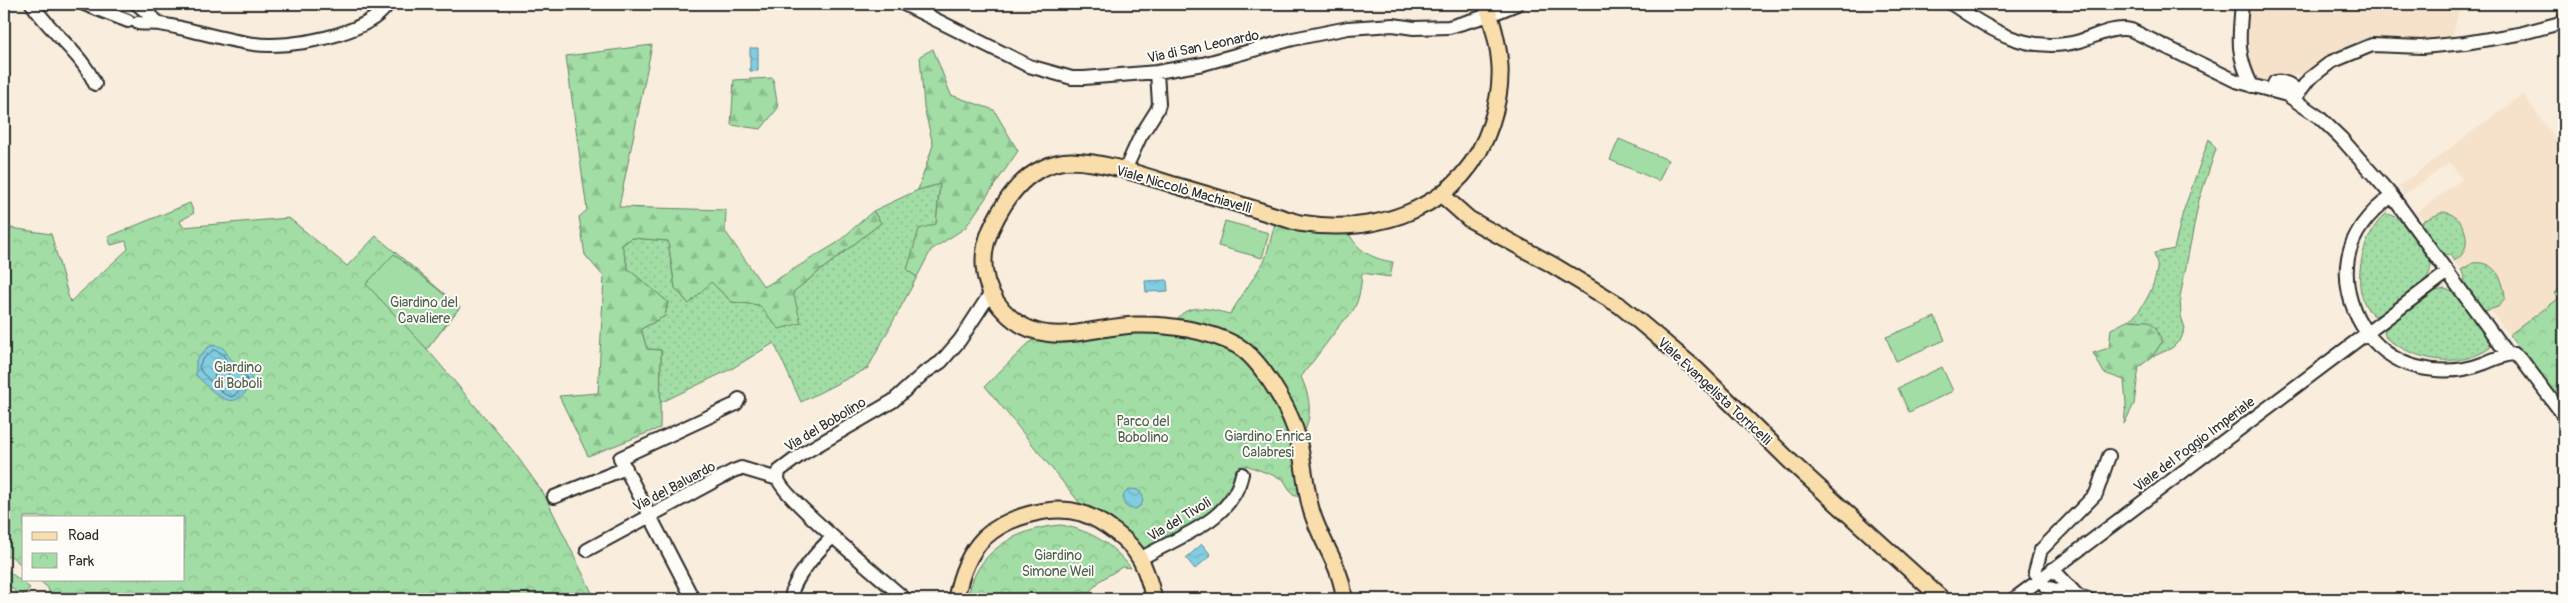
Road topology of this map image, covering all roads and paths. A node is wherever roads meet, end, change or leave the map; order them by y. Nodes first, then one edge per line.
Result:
1 (32, 4) edge
2 (84, 4) edge
3 (136, 4) edge
4 (388, 4) edge
5 (904, 4) edge
6 (1517, 4) edge
7 (1952, 4) edge
8 (2242, 4) edge
9 (1488, 10) edge
10 (2564, 22) edge
11 (160, 24) junction
12 (1157, 72) junction
13 (95, 84) dead end
14 (2252, 86) junction
15 (2297, 96) junction
16 (1126, 170) junction
17 (1442, 195) junction
18 (2392, 196) junction
19 (2448, 272) junction
20 (990, 294) junction
21 (2367, 333) junction
22 (2508, 355) junction
23 (739, 399) dead end
24 (2564, 416) edge
25 (2109, 456) dead end
26 (626, 468) junction
27 (1242, 474) dead end
28 (778, 479) junction
29 (554, 497) dead end
30 (650, 515) junction
31 (833, 536) junction
32 (587, 550) dead end
33 (1140, 559) junction
34 (2053, 569) junction
35 (2040, 579) junction
36 (2082, 597) edge
37 (693, 599) edge
38 (792, 599) edge
39 (905, 599) edge
40 (956, 599) edge
41 (1154, 599) edge
42 (1344, 599) edge
43 (1942, 599) edge
44 (2014, 599) edge

1 - 13 street
2 - 11 street
3 - 11 street
4 - 11 street
5 - 12 street, Via di San Leonardo
6 - 9 street, Via di San Leonardo
7 - 14 street
8 - 14 street
9 - 12 street, Via di San Leonardo
9 - 17 main road, Viale Niccolò Machiavelli
10 - 15 street
12 - 16 street
14 - 15 street
15 - 18 street
16 - 17 main road, Viale Niccolò Machiavelli
16 - 20 main road, Viale Niccolò Machiavelli
17 - 43 main road, Viale Evangelista Torricelli
18 - 19 street
18 - 21 street
19 - 21 street, Viale del Poggio Imperiale
19 - 22 street
20 - 28 street, Via del Bobolino
20 - 42 main road, Viale Niccolò Machiavelli
21 - 22 street
21 - 34 street, Viale del Poggio Imperiale
22 - 24 street
23 - 26 street
25 - 35 street
26 - 29 street
26 - 30 street
27 - 33 street, Via del Tivoli
28 - 30 street, Via del Baluardo
28 - 31 street
30 - 32 street, Via del Baluardo
30 - 37 street
31 - 38 street
31 - 39 street
33 - 40 main road
33 - 41 main road
34 - 35 street, Viale del Poggio Imperiale
34 - 36 street
35 - 36 street
35 - 44 street, Viale del Poggio Imperiale

